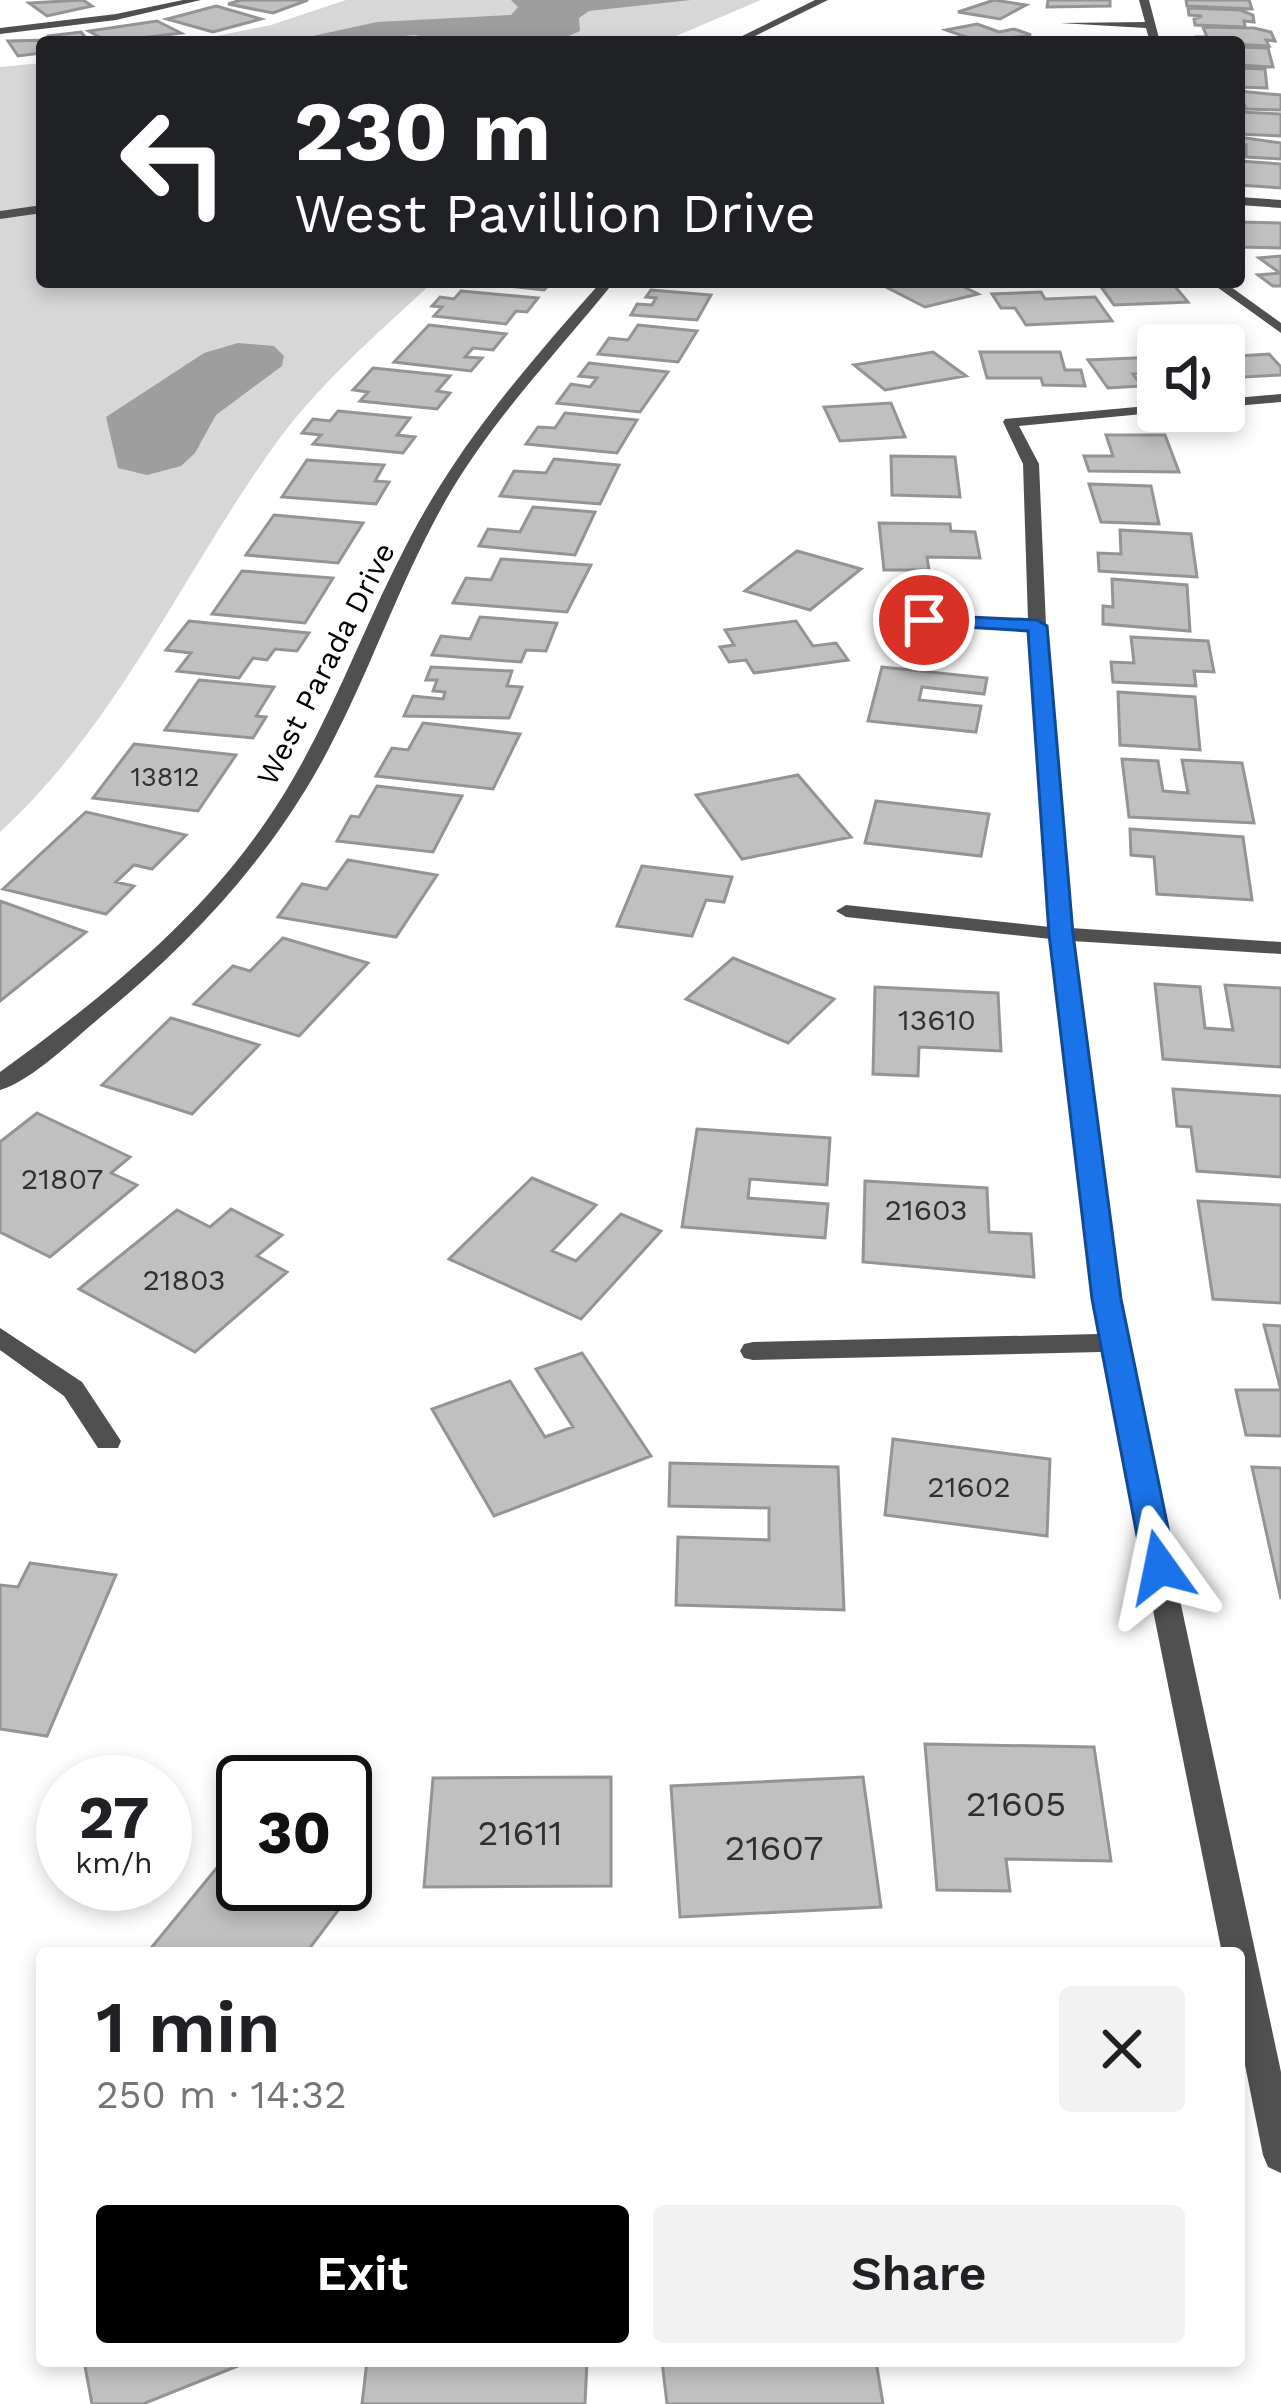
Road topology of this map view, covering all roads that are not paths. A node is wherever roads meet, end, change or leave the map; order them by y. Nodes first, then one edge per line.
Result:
1 (196, 0) edge
2 (823, 0) edge
3 (1144, 0) edge
4 (1065, 23) dead end
5 (1150, 25) junction
6 (0, 32) edge
7 (748, 36) edge
8 (1153, 36) edge
9 (1245, 201) edge
10 (1281, 204) edge
11 (36, 210) edge
12 (0, 214) edge
13 (603, 288) edge
14 (1224, 288) edge
15 (1281, 328) edge
16 (1281, 398) edge
17 (1245, 401) edge
18 (1137, 411) edge
19 (924, 620) dead end
20 (1037, 626) junction
21 (846, 911) dead end
22 (1061, 934) junction
23 (1281, 948) edge
24 (0, 1084) edge
25 (0, 1337) edge
26 (1112, 1343) junction
27 (753, 1351) dead end
28 (108, 1441) dead end
29 (1233, 1947) edge
30 (1247, 2016) edge
31 (1281, 2155) edge

1 - 6 street
2 - 7 street
3 - 5 street
4 - 5 street
5 - 8 street
9 - 10 street
11 - 12 street
13 - 24 street, West Parada Drive
14 - 15 street
16 - 17 street
18 - 20 street
19 - 20 street
20 - 22 street
21 - 22 street
22 - 23 street
22 - 26 street
25 - 28 street
26 - 27 street
26 - 29 street
30 - 31 street

